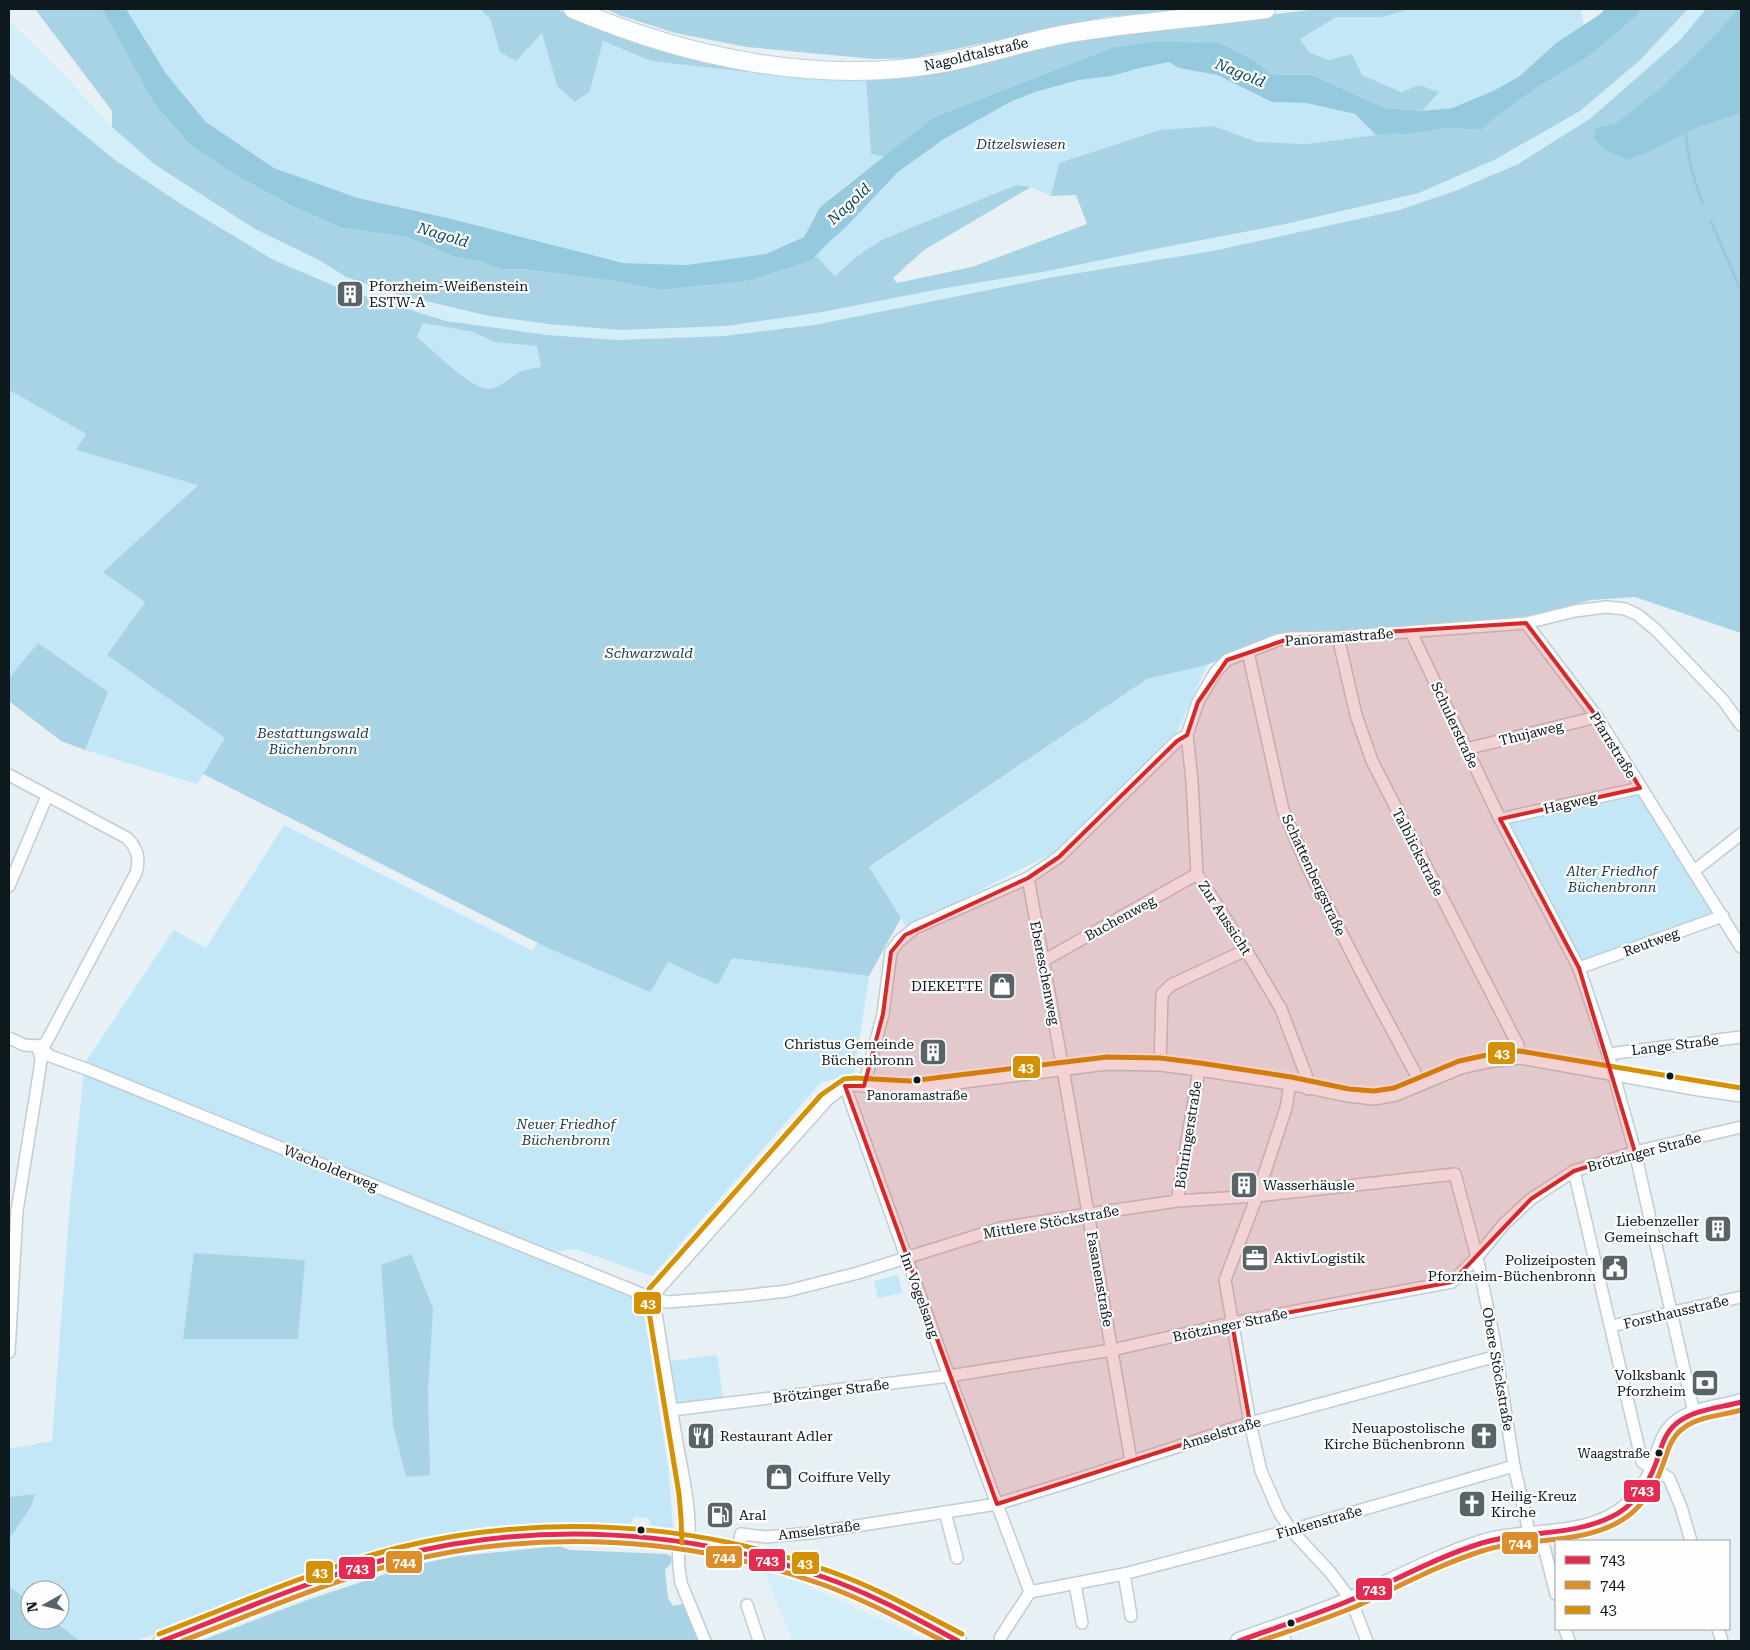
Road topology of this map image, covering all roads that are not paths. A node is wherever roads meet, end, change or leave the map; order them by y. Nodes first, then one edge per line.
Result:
1 (572, 9) edge
2 (1266, 9) edge
3 (1526, 623) junction
4 (1411, 632) junction
5 (1338, 637) junction
6 (1248, 652) junction
7 (1597, 717) junction
8 (1741, 725) edge
9 (1188, 735) junction
10 (1466, 749) junction
11 (9, 775) edge
12 (1640, 788) junction
13 (47, 796) junction
14 (1500, 819) junction
15 (1741, 834) edge
16 (1694, 871) junction
17 (1197, 874) junction
18 (1028, 878) junction
19 (9, 886) edge
20 (1723, 916) junction
21 (1741, 947) edge
22 (1246, 950) junction
23 (1043, 961) junction
24 (1578, 968) junction
25 (1741, 1037) edge
26 (9, 1038) edge
27 (38, 1046) junction
28 (1608, 1054) junction
29 (1520, 1058) junction
30 (1160, 1065) junction
31 (1063, 1069) junction
32 (1199, 1070) junction
33 (1614, 1074) junction
34 (1290, 1084) junction
35 (1421, 1084) junction
36 (845, 1086) junction
37 (864, 1086) junction
38 (1308, 1089) junction
39 (1741, 1096) edge
40 (1741, 1127) edge
41 (1635, 1152) junction
42 (1574, 1171) junction
43 (1455, 1174) joint
44 (1258, 1196) junction
45 (1177, 1201) junction
46 (1088, 1214) junction
47 (1477, 1256) junction
48 (906, 1257) junction
49 (1741, 1297) edge
50 (654, 1299) junction
51 (1670, 1312) junction
52 (1232, 1323) junction
53 (1610, 1326) junction
54 (1112, 1350) junction
55 (9, 1352) edge
56 (1498, 1356) junction
57 (949, 1376) junction
58 (1741, 1402) edge
59 (672, 1410) junction
60 (1694, 1413) junction
61 (1250, 1423) junction
62 (1132, 1460) junction
63 (1514, 1466) junction
64 (1653, 1470) junction
65 (996, 1504) junction
66 (945, 1512) junction
67 (1291, 1530) junction
68 (1535, 1535) junction
69 (1692, 1540) edge
70 (684, 1542) junction
71 (737, 1552) junction
72 (957, 1558) dead end
73 (1124, 1574) junction
74 (1075, 1584) junction
75 (1555, 1591) edge
76 (1030, 1592) junction
77 (1351, 1600) junction
78 (747, 1606) dead end
79 (1131, 1616) dead end
80 (1082, 1624) dead end
81 (1283, 1634) edge
82 (1000, 1638) dead end
83 (162, 1641) edge
84 (706, 1641) edge
85 (759, 1641) edge
86 (958, 1641) edge
87 (1239, 1641) edge
88 (1367, 1641) edge

1 - 2 main road, Nagoldtalstraße
3 - 4 street, Panoramastraße
3 - 7 street, Pfarrstraße
3 - 8 street, Panoramastraße
4 - 5 street, Panoramastraße
4 - 10 street, Schulerstraße
5 - 6 street, Panoramastraße
5 - 29 street, Talblickstraße
6 - 9 street, Panoramastraße
6 - 35 street, Schattenbergstraße
7 - 10 street, Thujaweg
7 - 12 street, Pfarrstraße
9 - 17 street, Zur Aussicht
9 - 18 street
10 - 14 street, Schulerstraße
11 - 13 street
12 - 14 street, Hagweg
12 - 16 street, Pfarrstraße
13 - 19 street
13 - 27 street
14 - 24 street, Schulerstraße
15 - 16 street
16 - 20 street, Pfarrstraße
17 - 22 street, Zur Aussicht
17 - 23 street, Buchenweg
18 - 23 street, Ebereschenweg
18 - 37 street
20 - 21 street, Pfarrstraße
20 - 24 street, Reutweg
22 - 30 street
22 - 38 street, Zur Aussicht
23 - 31 street, Ebereschenweg
24 - 28 street, Schulerstraße
25 - 28 street, Lange Straße
26 - 27 street, Wacholderweg
27 - 50 street, Wacholderweg
27 - 55 street
28 - 33 street, Schulerstraße
29 - 33 street
29 - 35 street
30 - 31 street
30 - 32 street
31 - 37 street
31 - 46 street, Fasanenstraße
32 - 34 street
32 - 45 street, Böhringerstraße
33 - 39 street
33 - 41 street, Schulerstraße
34 - 38 street
34 - 44 street
35 - 38 street
36 - 37 street
36 - 48 street, Im Vogelsang
36 - 50 street
40 - 41 street, Brötzinger Straße
41 - 42 street, Brötzinger Straße
41 - 51 street, Schulerstraße
42 - 47 street, Brötzinger Straße
42 - 53 street
43 - 44 street, Mittlere Stöckstraße
43 - 47 street, Obere Stöckstraße
44 - 45 street, Mittlere Stöckstraße
44 - 52 street
45 - 46 street, Mittlere Stöckstraße
46 - 48 street, Mittlere Stöckstraße
46 - 54 street, Fasanenstraße
47 - 52 street, Brötzinger Straße
47 - 56 street, Obere Stöckstraße
48 - 50 street, Mittlere Stöckstraße
48 - 57 street, Im Vogelsang
49 - 51 street, Forsthausstraße
50 - 59 street
51 - 53 street, Forsthausstraße
51 - 60 street, Schulerstraße
52 - 54 street, Brötzinger Straße
52 - 61 street
53 - 64 street
54 - 57 street, Brötzinger Straße
54 - 62 street, Fasanenstraße
56 - 61 street, Amselstraße
56 - 63 street, Obere Stöckstraße
57 - 59 street, Brötzinger Straße
57 - 65 street, Im Vogelsang
58 - 60 main road
59 - 70 street
60 - 64 main road
61 - 62 street, Amselstraße
61 - 67 street
62 - 65 street, Amselstraße
63 - 67 street, Finkenstraße
63 - 68 street, Obere Stöckstraße
64 - 68 main road
64 - 69 street
65 - 66 street, Amselstraße
65 - 76 street
66 - 71 street, Amselstraße
66 - 72 street
67 - 73 street, Finkenstraße
67 - 77 street
68 - 75 street, Obere Stöckstraße
68 - 77 main road
70 - 71 main road
70 - 83 main road
70 - 84 street
71 - 86 main road
73 - 74 street, Finkenstraße
73 - 79 street
74 - 76 street, Finkenstraße
74 - 80 street
76 - 82 street
77 - 81 main road
77 - 88 street
78 - 85 street
81 - 87 main road

